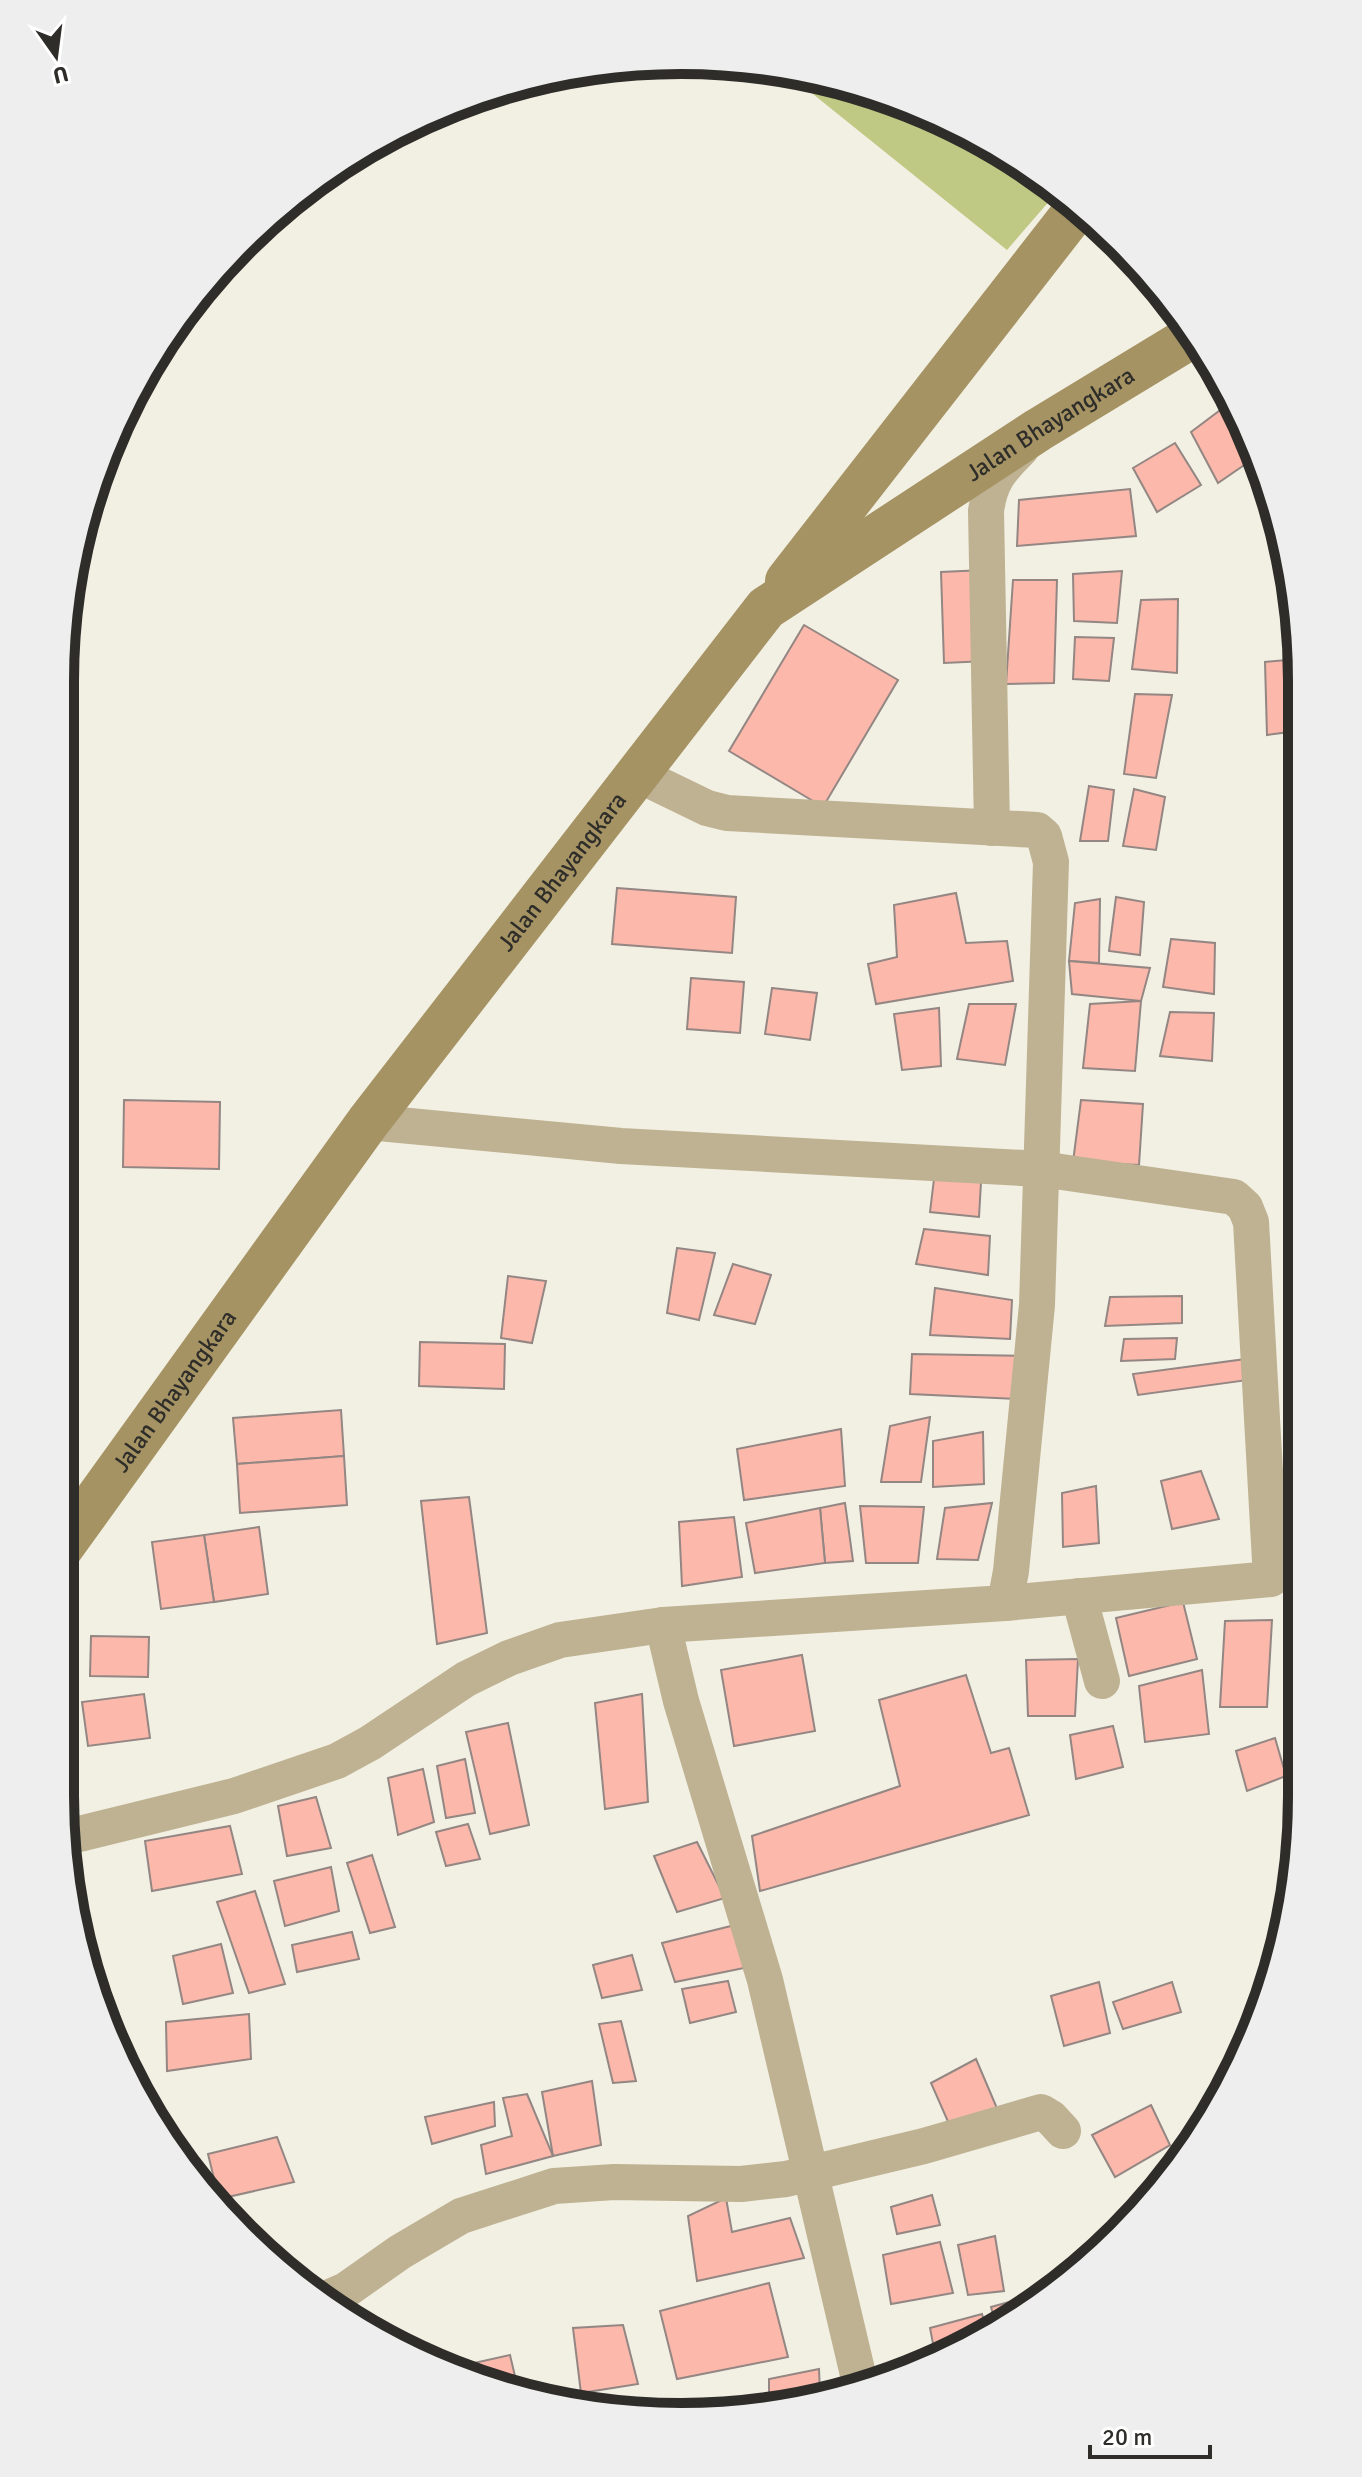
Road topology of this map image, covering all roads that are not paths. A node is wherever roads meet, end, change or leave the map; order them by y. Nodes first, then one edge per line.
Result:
1 (1071, 216) edge
2 (1184, 341) edge
3 (1038, 430) junction
4 (766, 608) junction
5 (639, 775) junction
6 (992, 828) junction
7 (368, 1122) junction
8 (1041, 1169) junction
9 (74, 1531) edge
10 (1285, 1578) edge
11 (1079, 1596) junction
12 (1005, 1603) junction
13 (663, 1625) junction
14 (1102, 1681) dead end
15 (75, 1835) edge
16 (1063, 2131) dead end
17 (812, 2172) junction
18 (335, 2295) edge
19 (858, 2376) edge

1 - 4 main road
2 - 3 main road, Jalan Bhayangkara
3 - 4 main road, Jalan Bhayangkara
3 - 6 street
4 - 5 main road, Jalan Bhayangkara
5 - 6 street
5 - 7 main road, Jalan Bhayangkara
6 - 8 street
7 - 8 street
7 - 9 main road, Jalan Bhayangkara
8 - 10 street
8 - 12 street
10 - 11 street
11 - 12 street
11 - 14 street
12 - 13 street
13 - 15 street
13 - 17 street
16 - 17 street
17 - 18 street
17 - 19 street

